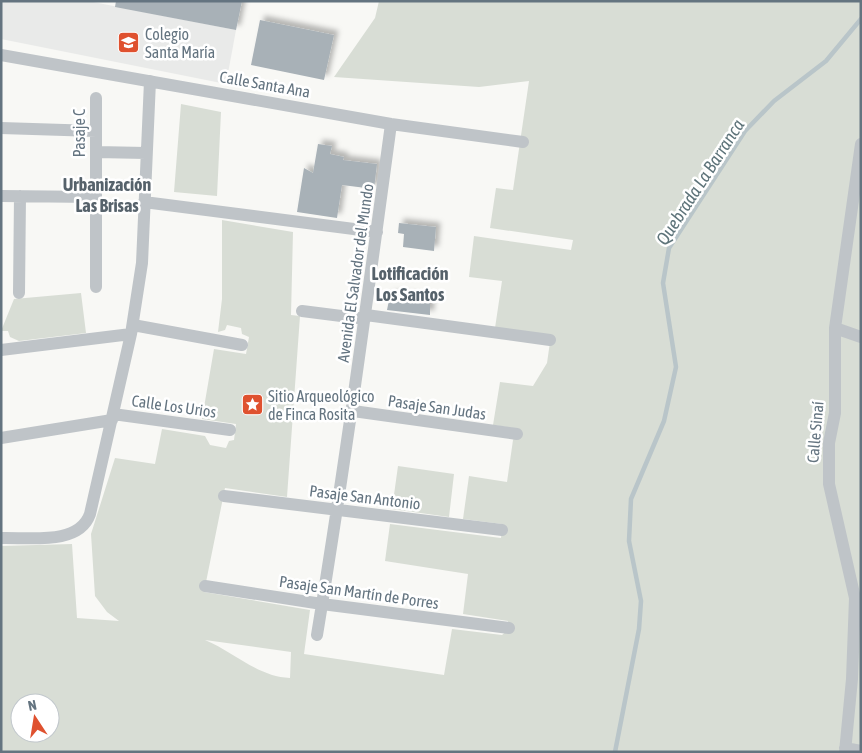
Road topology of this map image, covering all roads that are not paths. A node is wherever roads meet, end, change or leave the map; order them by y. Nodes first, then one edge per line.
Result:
1 (1, 55) edge
2 (150, 81) junction
3 (96, 98) dead end
4 (391, 124) junction
5 (1, 128) edge
6 (96, 131) junction
7 (523, 142) dead end
8 (861, 144) edge
9 (861, 149) edge
10 (96, 152) junction
11 (146, 153) junction
12 (1, 196) edge
13 (20, 196) junction
14 (96, 197) junction
15 (144, 202) junction
16 (377, 232) junction
17 (96, 287) dead end
18 (19, 293) dead end
19 (302, 311) dead end
20 (365, 317) junction
21 (835, 328) junction
22 (132, 329) junction
23 (861, 337) edge
24 (550, 340) dead end
25 (242, 345) dead end
26 (1, 350) edge
27 (353, 411) junction
28 (112, 417) junction
29 (230, 430) dead end
30 (517, 434) dead end
31 (1, 438) edge
32 (224, 496) dead end
33 (335, 510) junction
34 (502, 530) dead end
35 (1, 538) edge
36 (206, 586) dead end
37 (858, 598) edge
38 (322, 604) junction
39 (509, 628) dead end
40 (317, 635) dead end
41 (845, 750) edge
42 (861, 750) edge

1 - 2 street, Calle Santa Ana
2 - 4 street, Calle Santa Ana
2 - 11 street
3 - 6 street, Pasaje C
4 - 7 street, Calle Santa Ana
4 - 16 street, Avenida El Salvador del Mundo
5 - 6 street
6 - 10 street, Pasaje C
8 - 9 street, Calle Sinaí
9 - 21 street, Calle Sinaí
10 - 11 street
10 - 14 street, Pasaje C
11 - 15 street
12 - 13 street
13 - 14 street
13 - 18 street
14 - 17 street, Pasaje C
15 - 16 street
15 - 22 street
16 - 20 street, Avenida El Salvador del Mundo
19 - 20 street
20 - 24 street
20 - 27 street, Avenida El Salvador del Mundo
21 - 23 street
21 - 37 street, Calle Sinaí
22 - 25 street
22 - 26 street
22 - 28 street
27 - 30 street, Pasaje San Judas
27 - 33 street, Avenida El Salvador del Mundo
28 - 29 street, Calle Los Urios
28 - 31 street, Calle Los Urios
28 - 35 street
32 - 33 street, Pasaje San Antonio
33 - 34 street, Pasaje San Antonio
33 - 38 street, Avenida El Salvador del Mundo
36 - 38 street, Pasaje San Martín de Porres
37 - 41 street, Calle Sinaí
38 - 39 street, Pasaje San Martín de Porres
38 - 40 street, Avenida El Salvador del Mundo
41 - 42 street

